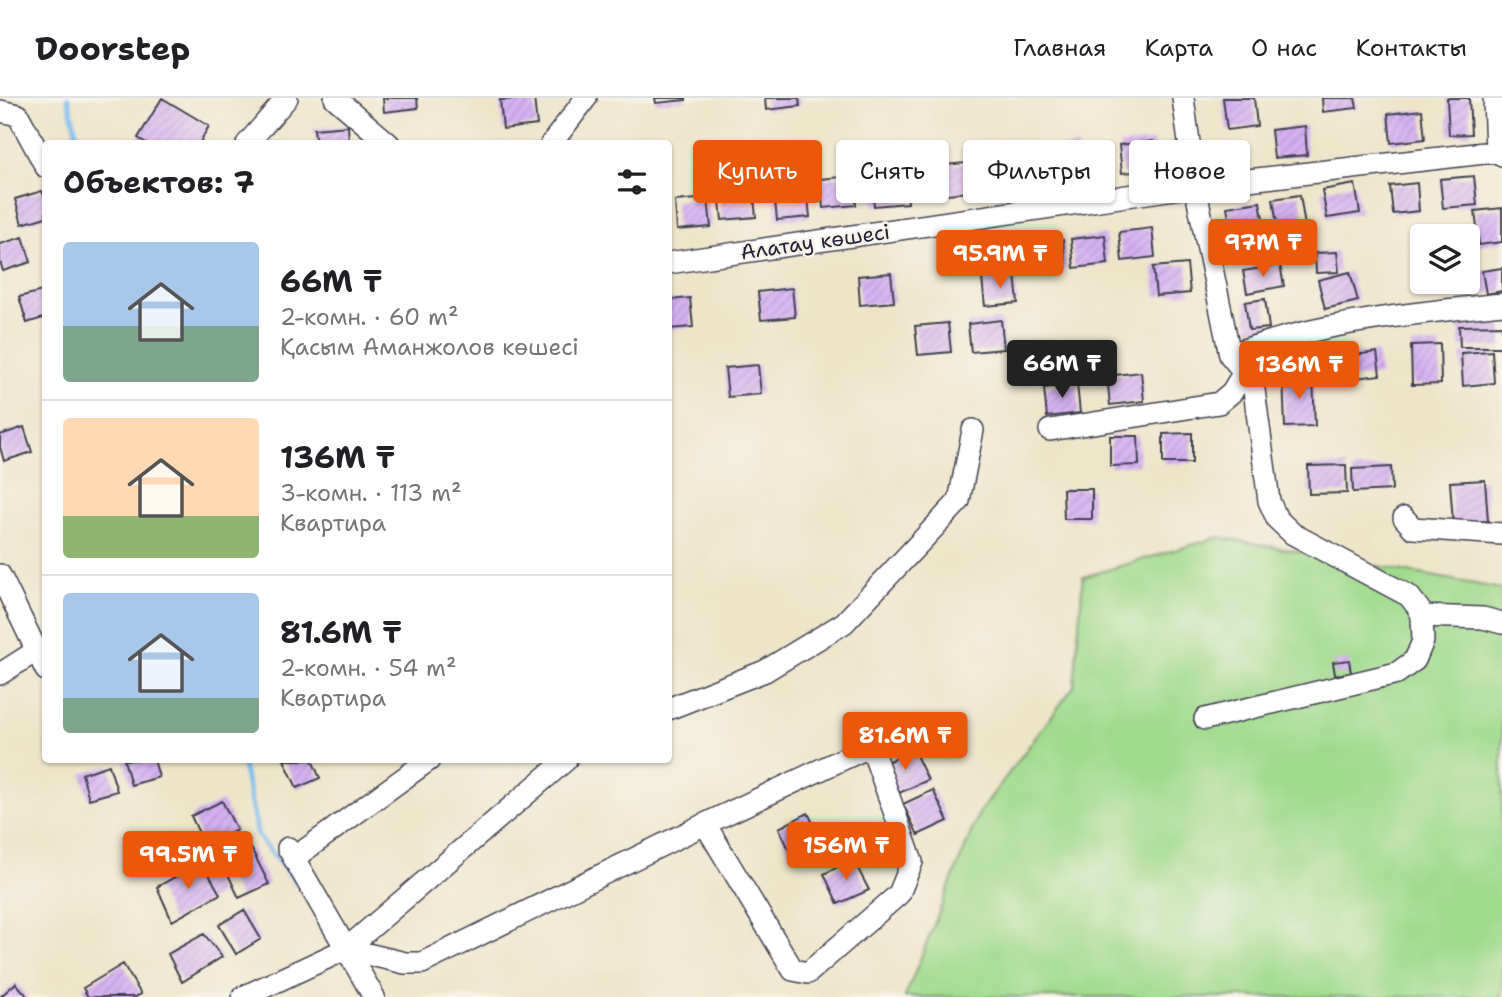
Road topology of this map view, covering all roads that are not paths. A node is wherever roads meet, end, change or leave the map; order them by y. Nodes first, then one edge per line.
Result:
1 (287, 98) edge
2 (335, 98) edge
3 (586, 98) edge
4 (1183, 98) edge
5 (1494, 98) edge
6 (0, 111) edge
7 (250, 140) edge
8 (384, 140) edge
9 (554, 140) edge
10 (1188, 140) edge
11 (1500, 152) edge
12 (42, 160) edge
13 (1250, 180) edge
14 (1129, 196) edge
15 (1199, 203) edge
16 (672, 262) edge
17 (1502, 304) edge
18 (1230, 355) junction
19 (1244, 372) junction
20 (973, 430) dead end
21 (1050, 430) dead end
22 (1404, 518) dead end
23 (1502, 534) edge
24 (0, 575) edge
25 (1422, 616) junction
26 (1502, 623) edge
27 (41, 660) edge
28 (0, 674) edge
29 (672, 707) edge
30 (1205, 719) dead end
31 (425, 763) edge
32 (562, 763) edge
33 (705, 824) junction
34 (344, 951) junction
35 (243, 997) edge
36 (374, 997) edge

1 - 7 street
2 - 8 street
3 - 9 street
4 - 10 street
5 - 11 street
6 - 12 street
11 - 13 street, Алатау көшесі
14 - 16 street, Алатау көшесі
15 - 18 street
17 - 18 street
18 - 19 street
19 - 21 street
19 - 25 street
20 - 29 street
22 - 23 street
24 - 27 street
25 - 26 street
25 - 30 street
27 - 28 street
31 - 34 street
32 - 34 street
33 - 33 street
33 - 34 street
34 - 35 street
34 - 36 street

